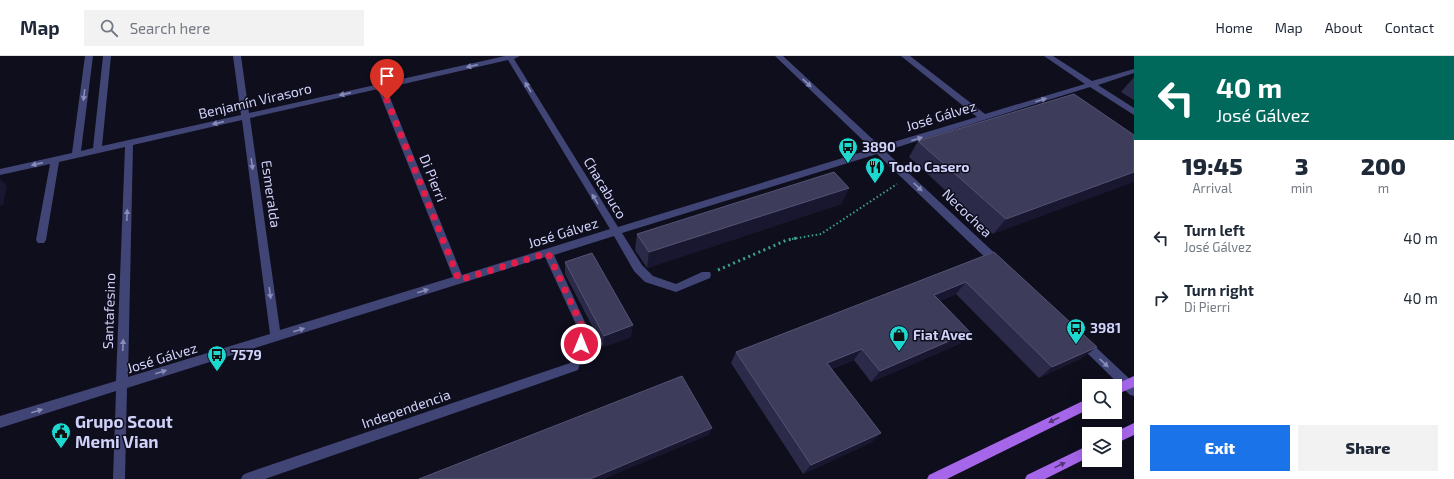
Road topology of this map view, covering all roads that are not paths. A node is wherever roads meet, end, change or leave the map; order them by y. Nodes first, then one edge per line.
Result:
1 (89, 56) edge
2 (107, 56) edge
3 (237, 56) edge
4 (512, 56) edge
5 (779, 56) edge
6 (905, 56) edge
7 (1048, 56) edge
8 (1134, 72) edge
9 (1092, 84) junction
10 (381, 86) junction
11 (1134, 112) edge
12 (246, 117) junction
13 (984, 118) junction
14 (129, 143) junction
15 (97, 150) junction
16 (880, 150) junction
17 (76, 155) junction
18 (55, 160) junction
19 (0, 172) edge
20 (615, 232) junction
21 (41, 240) dead end
22 (548, 253) junction
23 (1003, 268) edge
24 (706, 275) road end
25 (459, 280) junction
26 (1076, 336) edge
27 (276, 337) junction
28 (122, 384) junction
29 (1132, 385) edge
30 (1122, 388) edge
31 (1082, 406) edge
32 (0, 422) edge
33 (1134, 429) edge
34 (1122, 435) edge
35 (1082, 454) edge
36 (119, 479) edge
37 (247, 479) edge
38 (933, 479) edge
39 (1031, 479) edge

1 -> 17 street
2 - 15 street
3 - 12 street, Esmeralda
4 -> 10 street, Benjamín Virasoro
20 -> 4 street, Chacabuco
5 -> 16 street, Necochea
6 - 13 street
7 - 9 street
8 - 9 street, José Gálvez
9 - 11 street
13 -> 9 street, José Gálvez
10 -> 12 street, Benjamín Virasoro
10 - 25 street, Di Pierri
12 -> 14 street, Benjamín Virasoro
12 -> 27 street, Esmeralda
16 -> 13 street, José Gálvez
14 - 15 street, Benjamín Virasoro
28 -> 14 street, Santafesino
15 - 17 street, Benjamín Virasoro
16 - 20 street, José Gálvez
16 -> 23 street, Necochea
17 - 18 street, Benjamín Virasoro
18 -> 19 street, Benjamín Virasoro
18 - 21 street
20 - 22 street, José Gálvez
20 - 24 street, Chacabuco
22 - 25 street, José Gálvez
22 - 37 street, Independencia
27 -> 25 street, José Gálvez
26 -> 29 street
28 -> 27 street, José Gálvez
32 -> 28 street, José Gálvez
28 - 36 street, Santafesino
29 - 30 main road
31 -> 38 main road
33 - 34 main road
39 -> 35 main road

